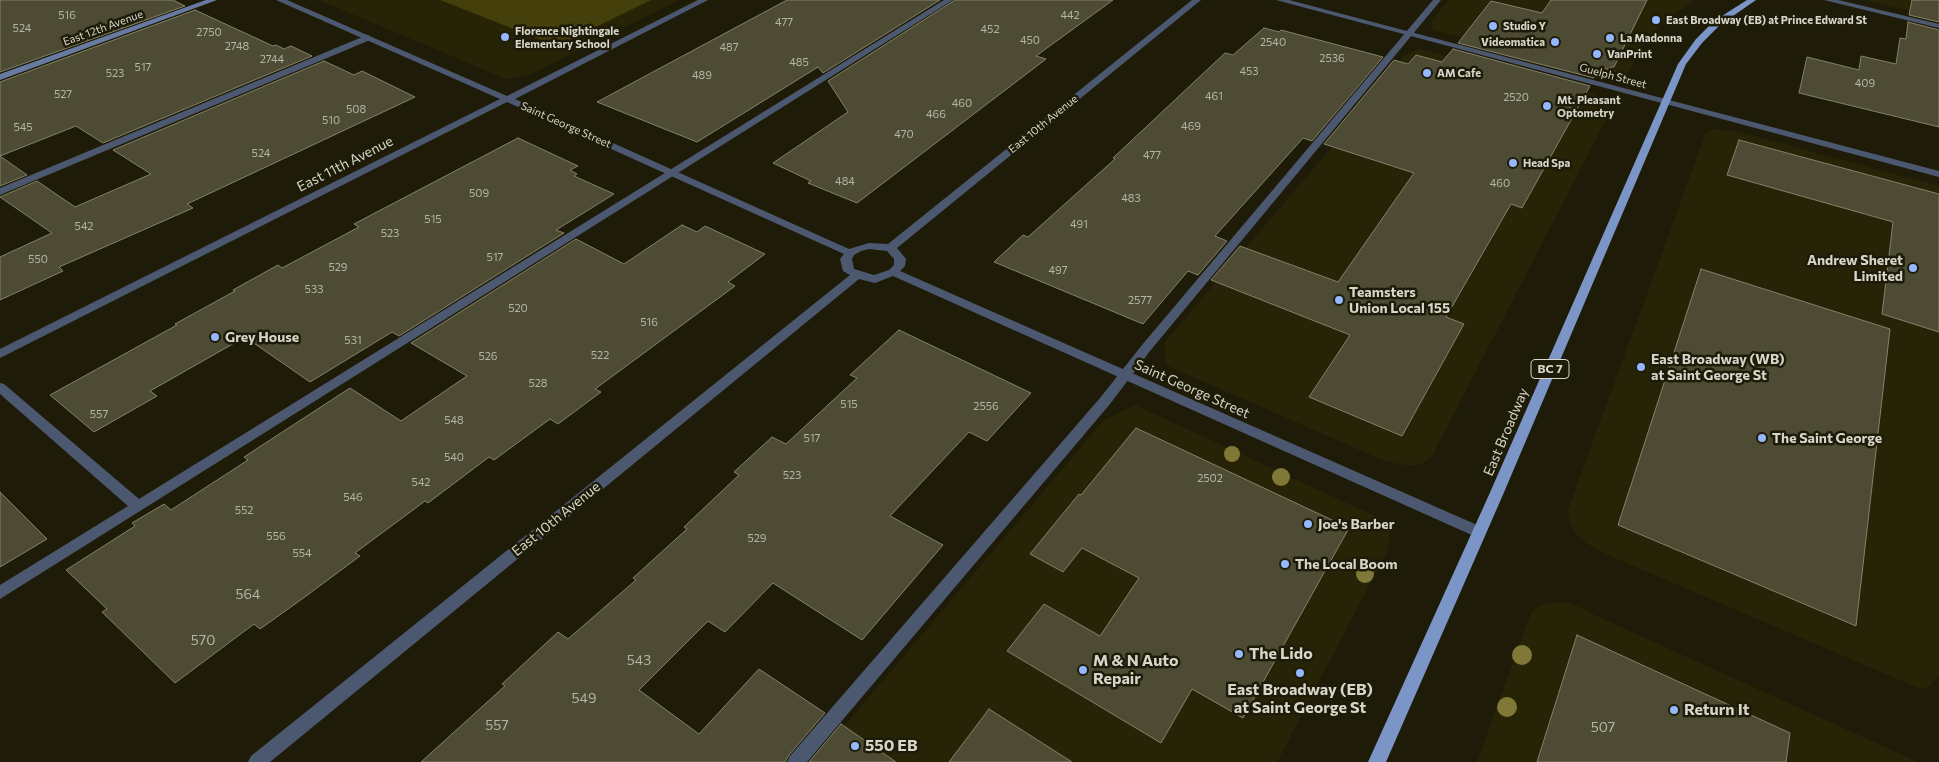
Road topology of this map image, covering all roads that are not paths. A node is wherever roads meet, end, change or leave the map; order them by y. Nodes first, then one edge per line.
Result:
1 (213, 0) edge
2 (280, 0) edge
3 (704, 0) edge
4 (949, 0) edge
5 (1197, 0) edge
6 (1280, 0) edge
7 (1437, 0) edge
8 (1752, 0) edge
9 (1828, 0) edge
10 (1939, 26) edge
11 (1407, 33) junction
12 (367, 38) junction
13 (0, 77) edge
14 (507, 99) junction
15 (1665, 101) junction
16 (673, 173) junction
17 (1939, 174) edge
18 (0, 192) edge
19 (890, 248) junction
20 (850, 254) junction
21 (893, 272) junction
22 (856, 276) junction
23 (0, 354) edge
24 (1125, 375) junction
25 (0, 388) edge
26 (138, 507) junction
27 (1479, 532) junction
28 (0, 593) edge
29 (257, 762) edge
30 (796, 762) edge
31 (1377, 762) edge

1 - 13 street, East 12th Avenue
2 - 12 street, Saint George Street
3 - 14 street, East 11th Avenue
4 - 16 street
5 - 19 street, East 10th Avenue
6 - 11 street, Guelph Street
7 - 11 street
8 - 15 main road, East Broadway / BC 7
9 - 10 street
11 - 15 street, Guelph Street
11 - 24 street
12 - 14 street, Saint George Street
12 - 18 street
14 - 16 street, Saint George Street
14 - 23 street, East 11th Avenue
15 - 17 street, Guelph Street
15 - 27 main road, East Broadway / BC 7
16 - 20 street, Saint George Street
16 - 26 street
19 - 20 street
19 - 21 street
20 - 22 street
21 - 22 street
21 - 24 street, Saint George Street
22 - 29 street, East 10th Avenue
24 - 27 street, Saint George Street
24 - 30 street
25 - 26 street
26 - 28 street
27 - 31 main road, East Broadway / BC 7

